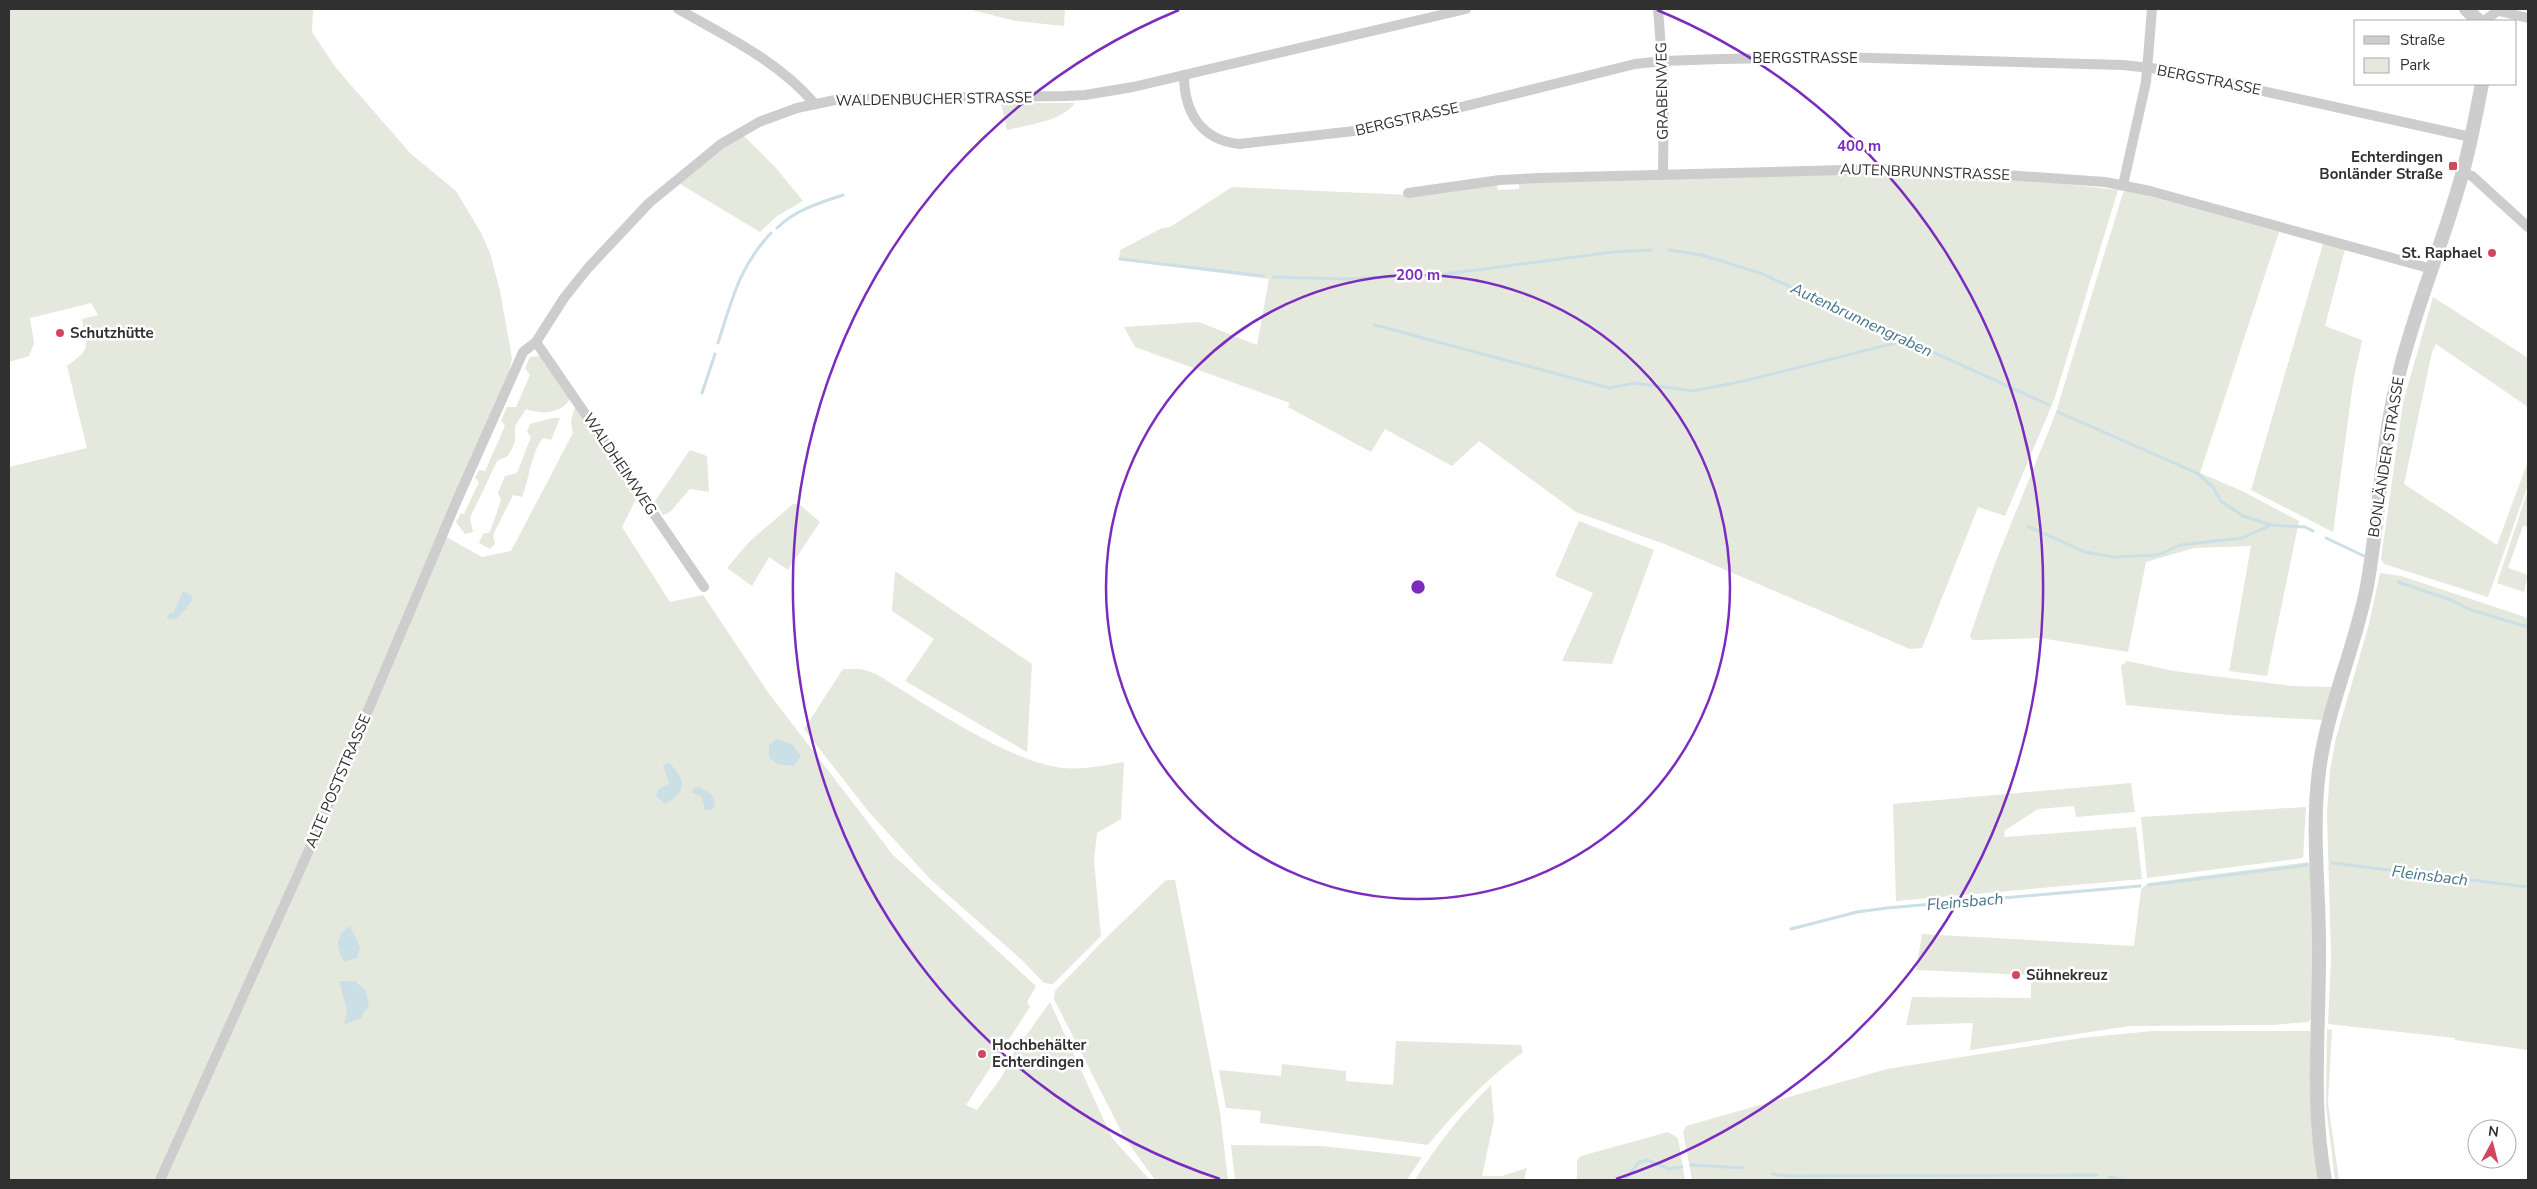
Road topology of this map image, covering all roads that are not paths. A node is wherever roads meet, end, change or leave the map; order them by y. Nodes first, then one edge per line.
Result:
1 (678, 9) edge
2 (1466, 9) edge
3 (1658, 9) edge
4 (2152, 9) edge
5 (2466, 9) edge
6 (2500, 10) edge
7 (2528, 18) edge
8 (2479, 20) edge
9 (2485, 20) edge
10 (1663, 61) junction
11 (2148, 68) junction
12 (1184, 75) junction
13 (2482, 85) edge
14 (814, 103) junction
15 (2472, 138) junction
16 (2463, 172) junction
17 (1663, 174) junction
18 (2123, 185) junction
19 (1408, 193) dead end
20 (2528, 228) edge
21 (2432, 269) junction
22 (536, 342) junction
23 (512, 381) joint
24 (704, 587) dead end
25 (160, 1180) edge
26 (2325, 1180) edge

1 - 14 street
2 - 12 street, WALDENBUCHER STRASSE
3 - 10 street, GRABENWEG
4 - 11 street
5 - 8 street
6 - 7 street
6 - 9 street
10 - 11 street, BERGSTRASSE
10 - 12 street, BERGSTRASSE
10 - 17 street, GRABENWEG
11 - 15 street, BERGSTRASSE
11 - 18 street
12 - 14 street, WALDENBUCHER STRASSE
13 - 15 street, BONLÄNDER STRASSE
14 - 22 street, WALDENBUCHER STRASSE
15 - 16 street, BONLÄNDER STRASSE
16 - 20 street
16 - 21 street, BONLÄNDER STRASSE
17 - 18 street, AUTENBRUNNSTRASSE
17 - 19 street, AUTENBRUNNSTRASSE
18 - 21 street, AUTENBRUNNSTRASSE
21 - 26 street, BONLÄNDER STRASSE
22 - 23 street, WALDENBUCHER STRASSE
22 - 24 street, WALDHEIMWEG
23 - 25 street, ALTE POSTSTRASSE

